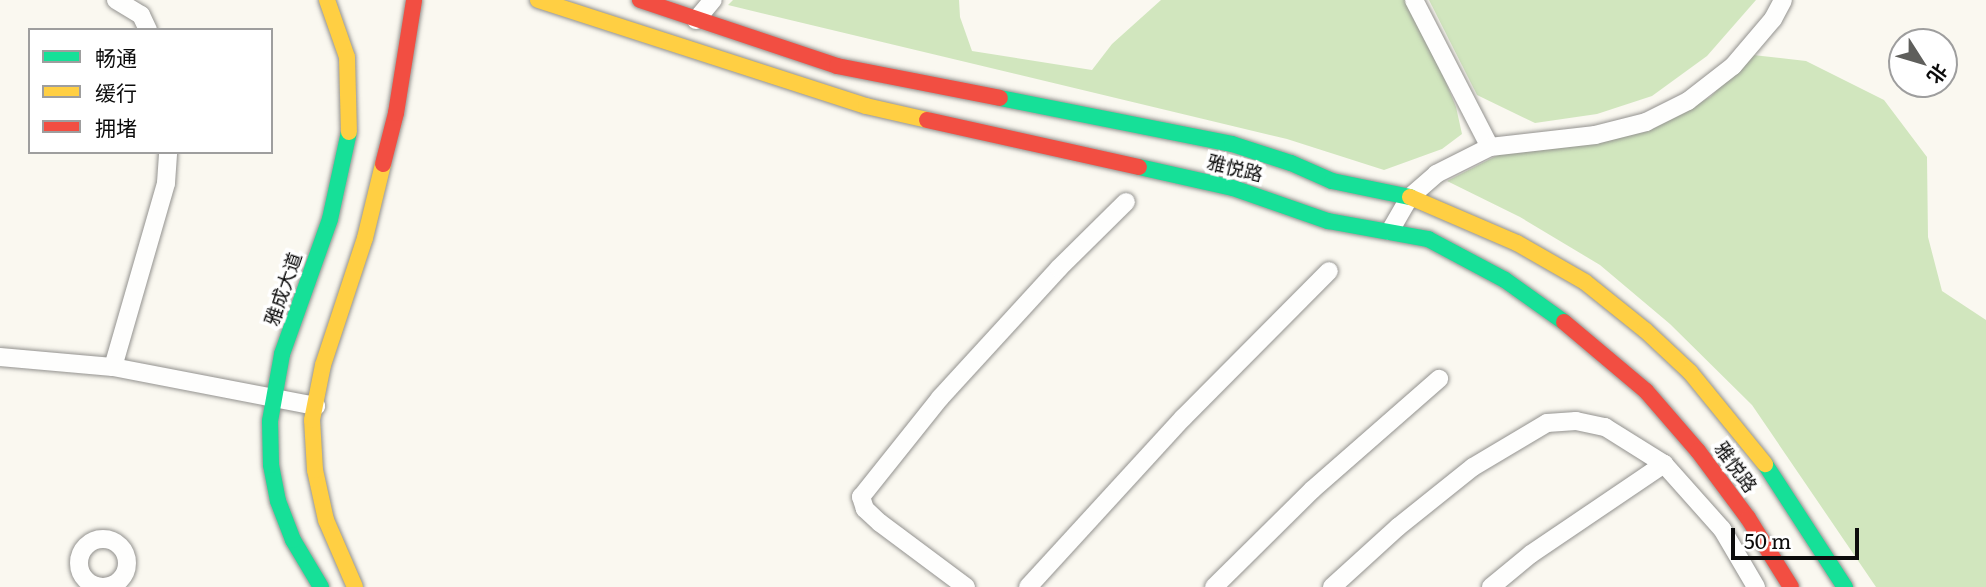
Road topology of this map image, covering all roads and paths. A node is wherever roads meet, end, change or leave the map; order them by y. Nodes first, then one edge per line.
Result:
1 (116, 0) edge
2 (327, 0) edge
3 (414, 0) edge
4 (538, 0) edge
5 (640, 0) edge
6 (713, 0) edge
7 (1414, 0) edge
8 (1783, 0) edge
9 (696, 20) junction
10 (147, 28) edge
11 (1490, 147) junction
12 (168, 154) edge
13 (1410, 197) junction
14 (1126, 202) dead end
15 (1390, 231) junction
16 (1329, 271) dead end
17 (0, 357) edge
18 (113, 367) junction
19 (1439, 379) dead end
20 (273, 398) junction
21 (316, 406) junction
22 (1664, 464) junction
23 (944, 581) edge
24 (1753, 586) edge
25 (321, 587) edge
26 (355, 587) edge
27 (966, 587) edge
28 (1028, 587) edge
29 (1214, 587) edge
30 (1332, 587) edge
31 (1491, 587) edge
32 (1791, 587) edge
33 (1845, 587) edge

1 - 10 street
2 - 20 street, 雅成大道
3 - 21 street
4 - 15 street, 雅悦路
5 - 9 street, 雅悦路
6 - 9 street
7 - 11 street
8 - 11 street
9 - 13 street, 雅悦路
11 - 13 street
12 - 18 street
13 - 15 street
13 - 33 street, 雅悦路
14 - 23 street
15 - 32 street, 雅悦路
16 - 28 street
17 - 18 street
18 - 20 street
19 - 29 street
20 - 21 street
20 - 25 street, 雅成大道
21 - 26 street
22 - 24 street
22 - 30 street
22 - 31 street
23 - 27 street

